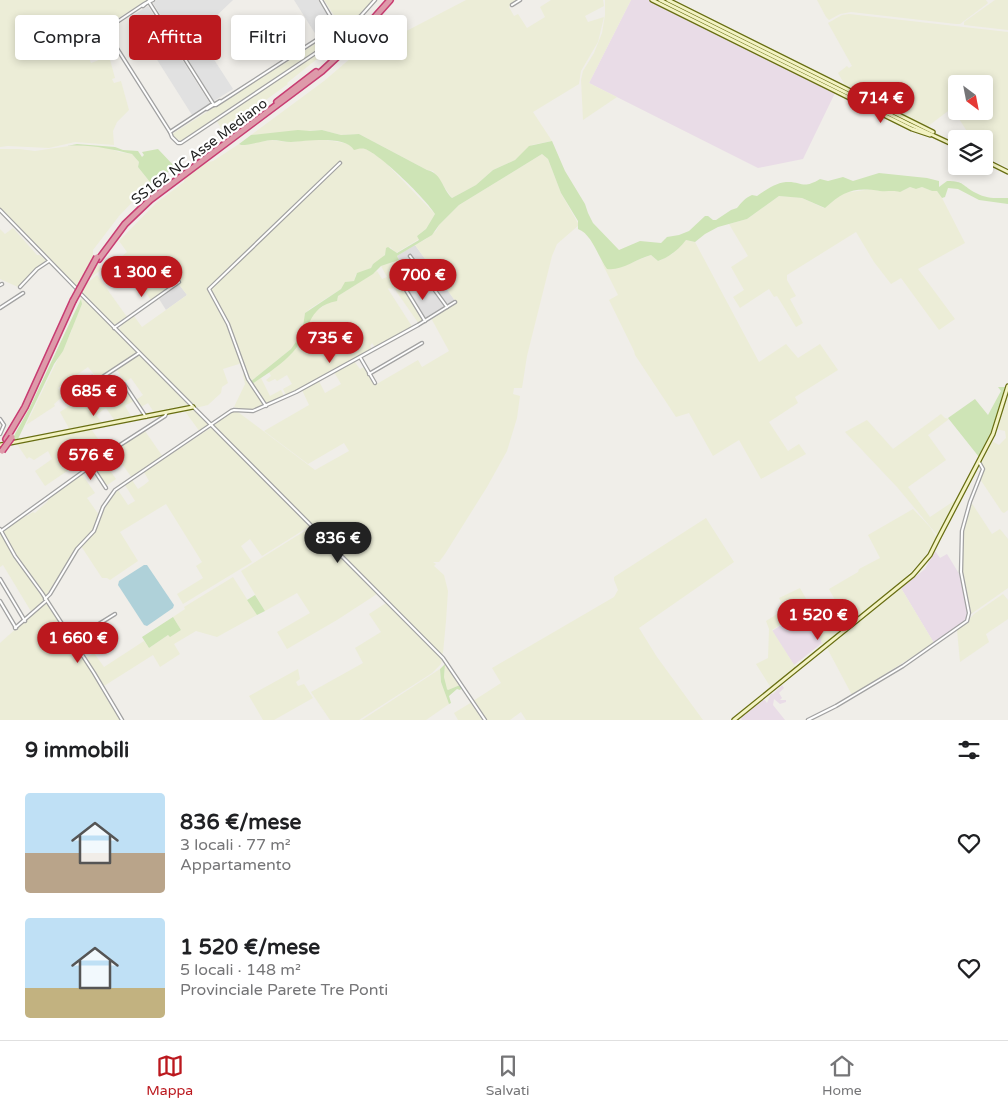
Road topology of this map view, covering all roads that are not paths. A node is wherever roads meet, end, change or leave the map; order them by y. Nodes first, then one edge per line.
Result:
1 (321, 0) edge
2 (375, 0) edge
3 (386, 0) edge
4 (390, 0) edge
5 (520, 0) edge
6 (652, 0) edge
7 (660, 0) edge
8 (668, 0) edge
9 (151, 1) edge
10 (512, 5) dead end
11 (329, 15) edge
12 (362, 15) edge
13 (374, 15) edge
14 (375, 15) edge
15 (315, 41) edge
16 (315, 53) edge
17 (330, 60) edge
18 (214, 105) junction
19 (170, 132) junction
20 (938, 137) junction
21 (948, 141) edge
22 (948, 142) edge
23 (340, 163) dead end
24 (993, 164) edge
25 (1008, 172) edge
26 (0, 210) edge
27 (410, 256) dead end
28 (49, 261) junction
29 (179, 282) dead end
30 (20, 287) dead end
31 (406, 290) dead end
32 (23, 293) dead end
33 (455, 302) dead end
34 (447, 307) junction
35 (0, 308) edge
36 (426, 321) junction
37 (114, 328) junction
38 (422, 344) dead end
39 (139, 353) junction
40 (360, 357) junction
41 (370, 374) junction
42 (375, 383) dead end
43 (124, 384) dead end
44 (1008, 386) edge
45 (64, 398) dead end
46 (266, 406) junction
47 (192, 407) junction
48 (167, 412) junction
49 (146, 417) junction
50 (0, 419) edge
51 (211, 426) junction
52 (0, 434) edge
53 (1, 450) edge
54 (979, 462) junction
55 (91, 466) junction
56 (106, 488) dead end
57 (0, 530) edge
58 (0, 579) edge
59 (46, 600) junction
60 (0, 601) edge
61 (115, 614) dead end
62 (25, 621) junction
63 (73, 640) junction
64 (122, 720) edge
65 (485, 720) edge
66 (734, 720) edge
67 (808, 720) edge

1 - 11 street
2 - 12 street
3 - 13 highway, SS162 NC Asse Mediano
4 - 14 highway, SS162 NC Asse Mediano
5 - 10 street
6 - 20 main road
7 - 20 main road
8 - 21 main road
9 - 18 street
9 - 19 street
15 - 18 street
16 - 19 street
17 - 53 highway, SS162 NC Asse Mediano, bridge
18 - 19 street
20 - 22 main road
23 - 46 street
24 - 25 main road
26 - 28 street
27 - 34 street
28 - 30 street
28 - 37 street
29 - 37 street
31 - 36 street
32 - 35 street
33 - 34 street
34 - 36 street
36 - 40 street
37 - 39 street
38 - 41 street
39 - 45 street
39 - 47 street
40 - 41 street
40 - 46 street
41 - 42 street
43 - 49 street
44 - 54 main road
46 - 51 street
47 - 48 main road
47 - 51 street
48 - 49 main road
48 - 55 street
49 - 53 main road
50 - 52 street
51 - 59 street
51 - 65 street
54 - 66 main road
54 - 67 street
55 - 56 street
55 - 57 street
57 - 59 street
58 - 62 street
59 - 62 street
59 - 63 street
60 - 62 street
61 - 63 street
63 - 64 street

